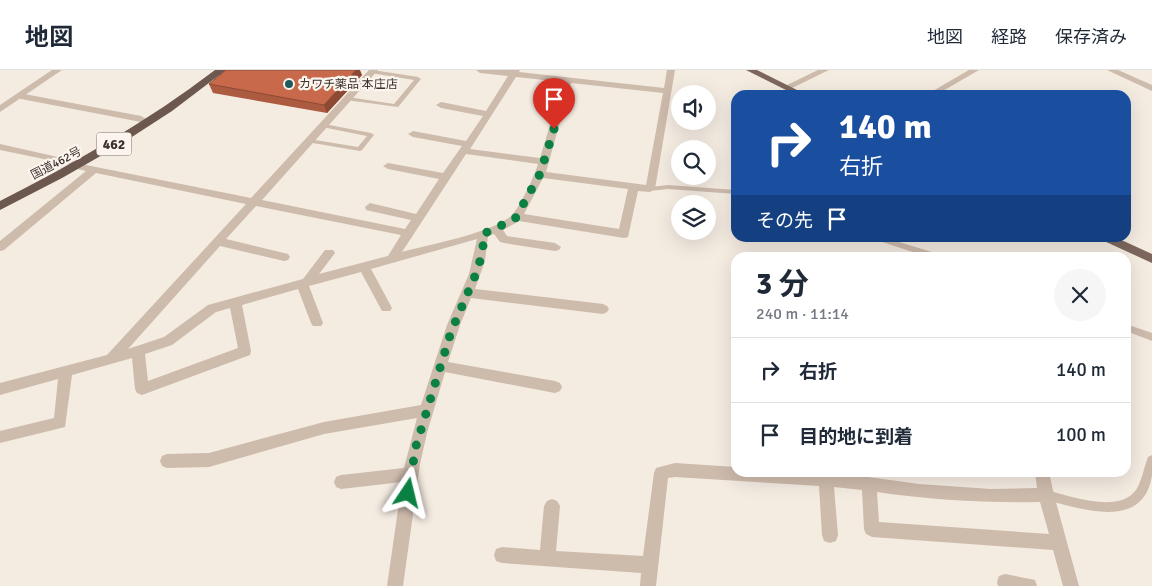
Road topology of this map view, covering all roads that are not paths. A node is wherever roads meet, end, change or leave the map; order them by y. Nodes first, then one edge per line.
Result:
1 (58, 70) edge
2 (208, 70) edge
3 (221, 70) edge
4 (480, 70) edge
5 (672, 70) edge
6 (750, 70) edge
7 (825, 70) edge
8 (975, 70) edge
9 (1111, 70) edge
10 (373, 71) edge
11 (515, 72) edge
12 (568, 80) junction
13 (787, 88) junction
14 (1152, 88) edge
15 (792, 90) edge
16 (939, 90) edge
17 (668, 91) junction
18 (18, 96) junction
19 (348, 99) junction
20 (441, 105) dead end
21 (0, 109) edge
22 (489, 114) junction
23 (141, 119) junction
24 (324, 126) junction
25 (413, 134) dead end
26 (309, 141) junction
27 (0, 146) edge
28 (466, 147) junction
29 (544, 162) junction
30 (74, 164) junction
31 (388, 166) dead end
32 (93, 170) junction
33 (540, 174) junction
34 (446, 177) junction
35 (634, 187) junction
36 (650, 189) junction
37 (731, 192) edge
38 (0, 199) edge
39 (253, 202) junction
40 (0, 206) edge
41 (370, 207) dead end
42 (516, 217) junction
43 (419, 218) junction
44 (496, 228) junction
45 (408, 233) junction
46 (483, 234) junction
47 (218, 241) junction
48 (892, 242) edge
49 (1116, 242) edge
50 (555, 246) dead end
51 (0, 247) edge
52 (923, 252) edge
53 (329, 253) dead end
54 (284, 257) dead end
55 (391, 260) junction
56 (1152, 260) edge
57 (364, 267) junction
58 (304, 284) junction
59 (468, 293) junction
60 (235, 302) junction
61 (386, 308) dead end
62 (603, 309) dead end
63 (317, 323) dead end
64 (1131, 329) edge
65 (1152, 337) edge
66 (138, 350) junction
67 (110, 359) junction
68 (441, 366) junction
69 (66, 371) junction
70 (556, 387) dead end
71 (0, 389) edge
72 (427, 410) junction
73 (0, 437) edge
74 (1152, 460) edge
75 (167, 461) dead end
76 (731, 472) edge
77 (411, 474) junction
78 (825, 477) edge
79 (830, 477) edge
80 (1043, 477) edge
81 (341, 482) dead end
82 (869, 484) junction
83 (1046, 495) junction
84 (552, 506) dead end
85 (830, 535) dead end
86 (1059, 543) junction
87 (502, 555) dead end
88 (547, 558) junction
89 (650, 565) junction
90 (1005, 582) dead end
91 (395, 586) edge
92 (648, 586) edge
93 (1029, 586) edge
94 (1072, 586) edge

1 - 18 street
2 - 23 highway, 国道462号 / 462
3 - 30 highway, 国道462号 / 462
4 - 11 street
5 - 17 street
6 - 13 main road
7 - 13 street
8 - 16 street
9 - 14 street
10 - 19 street
10 - 19 lane
11 - 12 street
11 - 22 street
12 - 17 street
12 - 29 street
13 - 15 main road
17 - 36 street
18 - 21 street
18 - 23 street
19 - 24 street
20 - 22 street
22 - 28 street
23 - 30 highway, 国道462号 / 462
24 - 26 street
24 - 26 lane
25 - 28 street
26 - 39 street
27 - 30 street
28 - 29 street
28 - 34 street
29 - 33 street
30 - 32 street
30 - 38 highway, 国道462号 / 462
30 - 40 highway, 国道462号 / 462
31 - 34 street
32 - 39 street
32 - 51 street
33 - 35 street
33 - 42 street
34 - 43 street
35 - 36 street
35 - 42 street
36 - 37 lane
39 - 45 street
39 - 47 street
41 - 43 street
42 - 44 street
43 - 45 street
44 - 46 street
44 - 50 street
45 - 55 street
46 - 55 street
46 - 59 street
47 - 54 street
47 - 67 street
48 - 52 lane
49 - 56 main road
53 - 58 street
55 - 57 street
57 - 58 street
57 - 61 street
58 - 60 street
58 - 63 street
59 - 62 street
59 - 68 street
60 - 66 street
60 - 66 street
64 - 65 lane
66 - 67 street
67 - 69 street
68 - 70 street
68 - 72 street
69 - 71 street
69 - 73 street
72 - 75 street
72 - 77 street
74 - 83 lane
76 - 89 street
77 - 81 street
77 - 91 street
78 - 85 street
79 - 82 street
80 - 83 street
82 - 83 street
82 - 86 street
83 - 86 street
84 - 88 street
86 - 94 street
87 - 88 street
88 - 89 street
89 - 92 street
90 - 93 street

